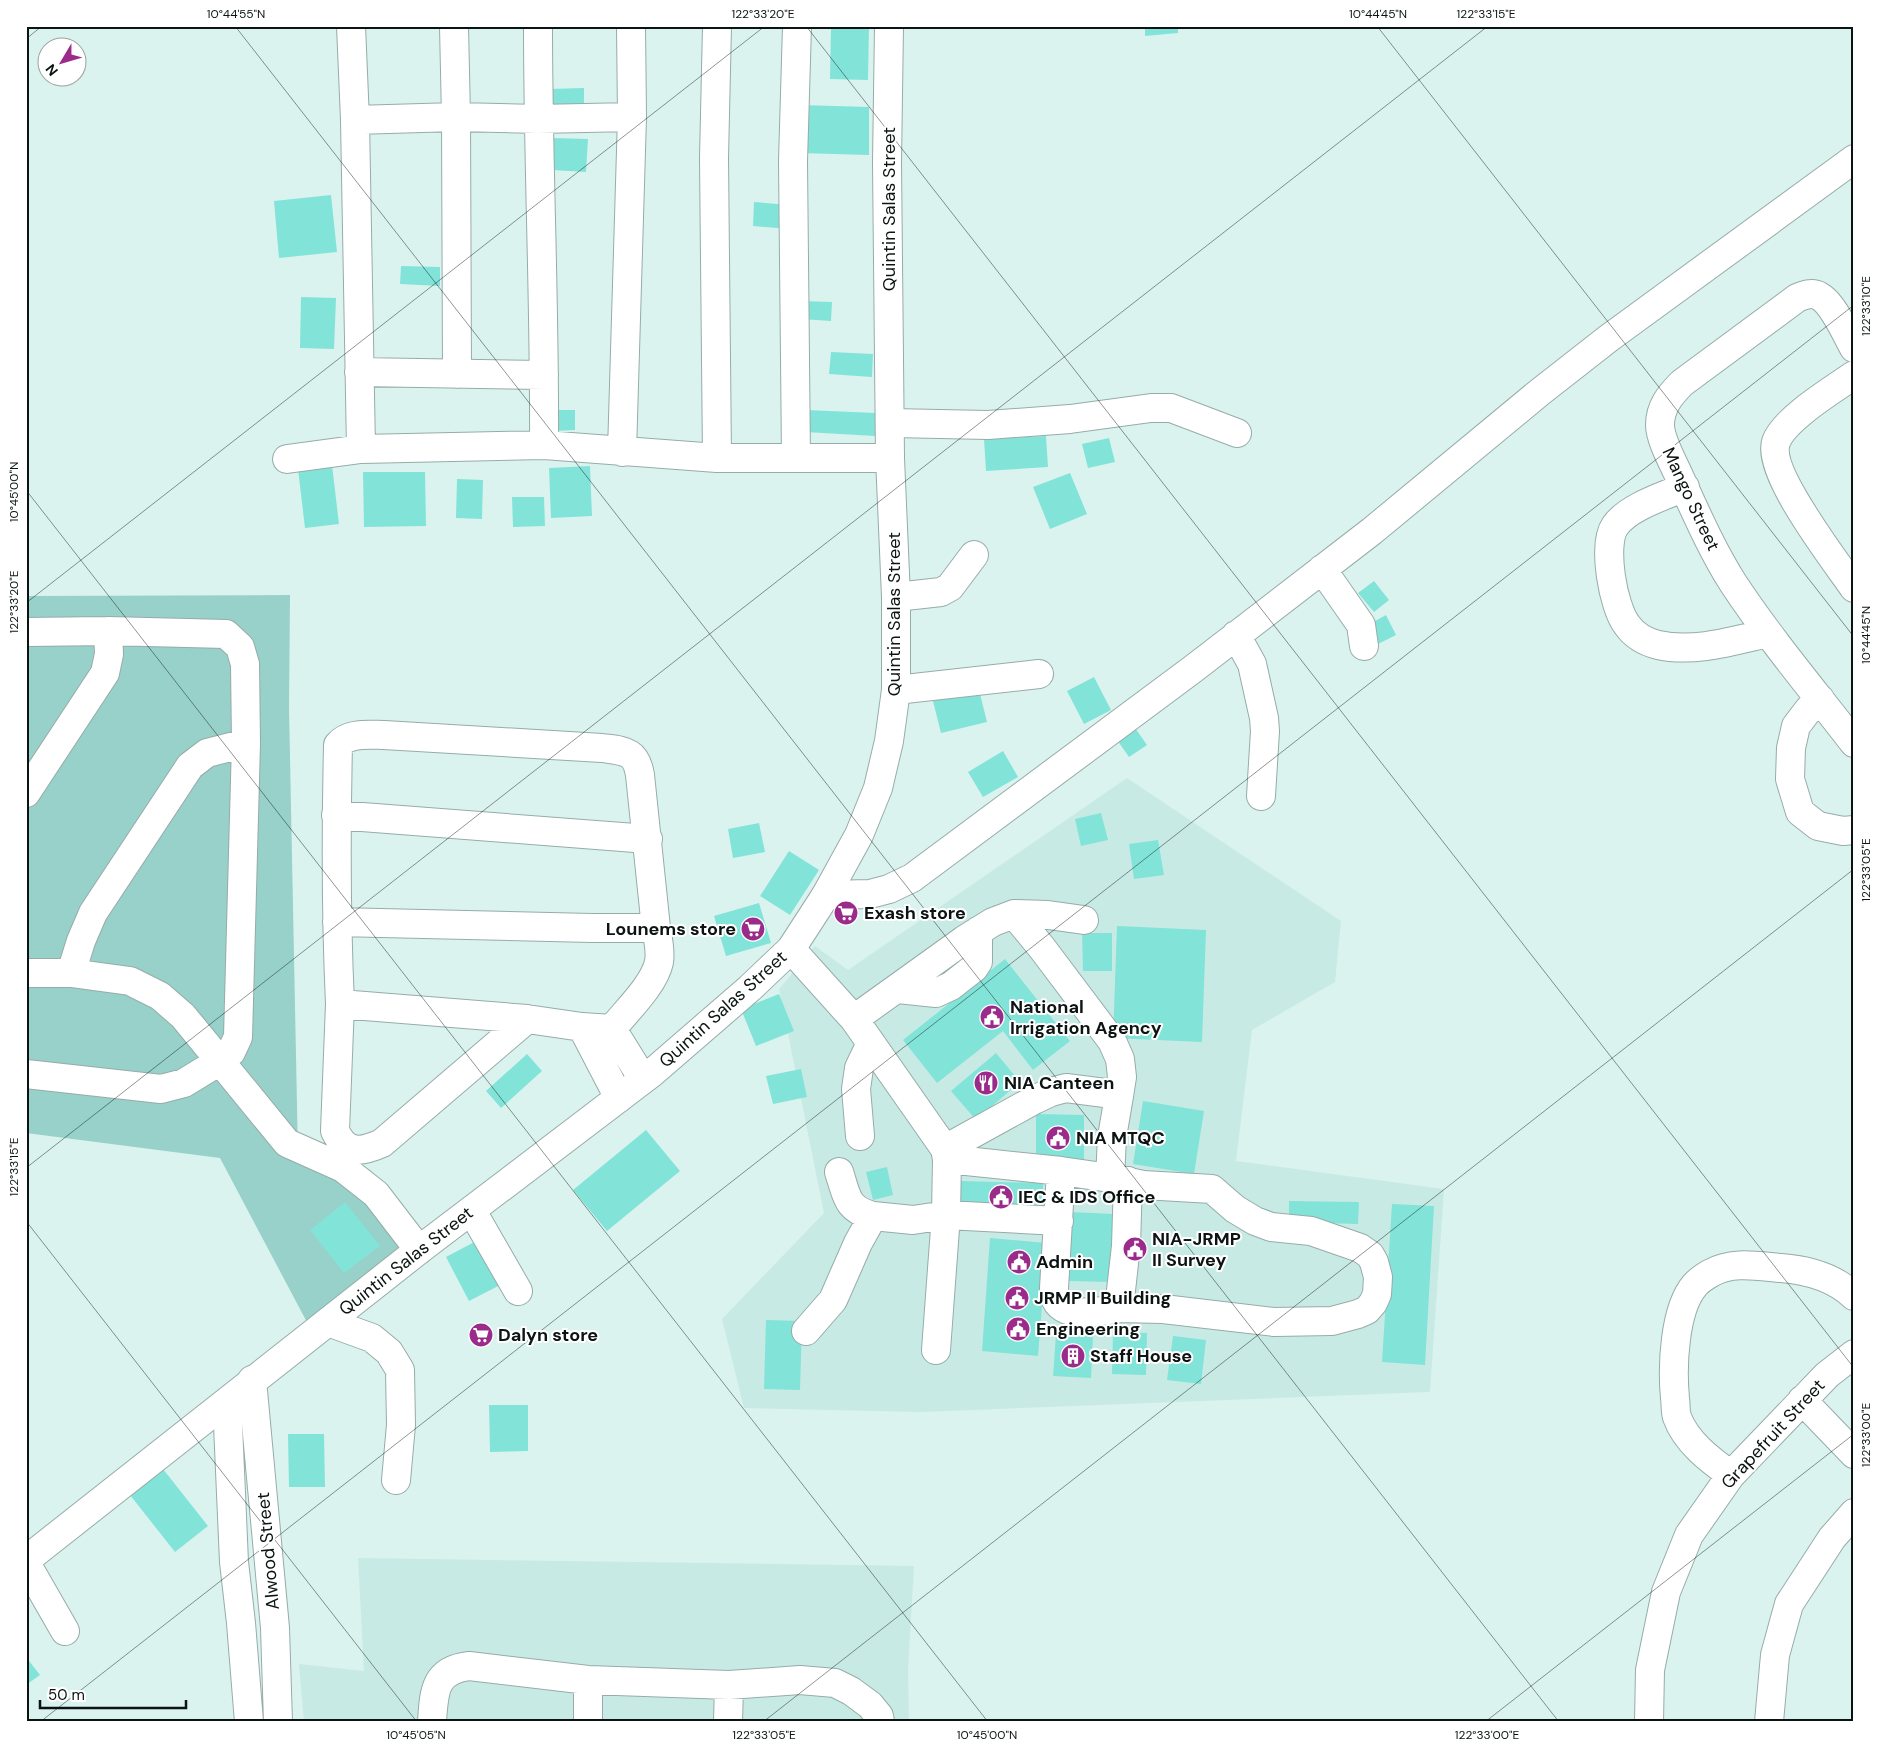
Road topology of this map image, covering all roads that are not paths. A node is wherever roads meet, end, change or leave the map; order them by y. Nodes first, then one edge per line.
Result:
1 (351, 26) edge
2 (454, 26) edge
3 (538, 26) edge
4 (631, 26) edge
5 (717, 26) edge
6 (798, 26) edge
7 (889, 26) edge
8 (456, 117) junction
9 (632, 118) junction
10 (538, 119) junction
11 (355, 120) junction
12 (1854, 159) edge
13 (1854, 348) edge
14 (359, 372) junction
15 (457, 374) junction
16 (544, 375) junction
17 (1854, 375) edge
18 (891, 423) junction
19 (1237, 433) dead end
20 (544, 445) junction
21 (361, 449) junction
22 (622, 452) junction
23 (717, 458) junction
24 (796, 458) junction
25 (890, 458) junction
26 (287, 459) dead end
27 (1684, 487) junction
28 (974, 555) dead end
29 (1322, 569) junction
30 (1854, 588) edge
31 (896, 597) junction
32 (108, 631) junction
33 (26, 632) edge
34 (1768, 633) junction
35 (1236, 635) junction
36 (1364, 646) dead end
37 (1039, 674) dead end
38 (896, 690) junction
39 (1820, 699) junction
40 (246, 743) junction
41 (1854, 743) edge
42 (26, 793) edge
43 (1261, 796) dead end
44 (336, 815) junction
45 (1854, 830) edge
46 (648, 839) junction
47 (826, 895) junction
48 (1014, 914) junction
49 (1084, 920) dead end
50 (337, 922) junction
51 (656, 928) junction
52 (791, 949) junction
53 (26, 973) edge
54 (71, 973) junction
55 (340, 1004) junction
56 (527, 1019) junction
57 (854, 1019) junction
58 (582, 1027) junction
59 (612, 1029) junction
60 (871, 1043) junction
61 (220, 1061) junction
62 (26, 1074) edge
63 (643, 1079) junction
64 (1119, 1096) junction
65 (618, 1098) junction
66 (860, 1136) dead end
67 (946, 1154) junction
68 (1061, 1171) junction
69 (839, 1172) dead end
70 (1119, 1179) junction
71 (472, 1211) junction
72 (873, 1216) junction
73 (946, 1216) junction
74 (1059, 1221) junction
75 (419, 1250) junction
76 (518, 1291) dead end
77 (1854, 1296) edge
78 (1119, 1308) junction
79 (328, 1322) junction
80 (806, 1332) dead end
81 (936, 1350) dead end
82 (1854, 1354) edge
83 (252, 1380) junction
84 (1802, 1400) junction
85 (227, 1402) junction
86 (1854, 1454) edge
87 (1730, 1475) junction
88 (396, 1480) dead end
89 (1854, 1513) edge
90 (269, 1560) junction
91 (26, 1561) edge
92 (234, 1562) junction
93 (64, 1631) dead end
94 (588, 1680) junction
95 (729, 1685) junction
96 (875, 1713) edge
97 (249, 1722) edge
98 (278, 1722) edge
99 (432, 1722) edge
100 (588, 1722) edge
101 (728, 1722) edge
102 (1649, 1722) edge
103 (1769, 1722) edge

1 - 11 street
2 - 8 street
3 - 10 street
4 - 9 street
5 - 23 street
6 - 24 street
7 - 18 street, Quintin Salas Street
8 - 10 street
8 - 11 street
8 - 15 street
9 - 10 street
9 - 22 street
10 - 16 street
11 - 14 street
12 - 29 street
13 - 27 street, Mango Street
14 - 15 street
14 - 21 street
15 - 16 street
16 - 20 street
17 - 30 street
18 - 19 street
18 - 25 street, Quintin Salas Street
20 - 21 street
20 - 22 street
21 - 26 street
22 - 23 street
23 - 24 street
24 - 25 street
25 - 31 street, Quintin Salas Street
27 - 34 street, Mango Street
27 - 34 street
28 - 31 street
29 - 35 street
29 - 36 street
31 - 38 street, Quintin Salas Street
32 - 33 street
32 - 40 street
32 - 42 street
34 - 39 street, Mango Street
35 - 43 street
35 - 47 street
37 - 38 street
38 - 47 street, Quintin Salas Street
39 - 41 street, Mango Street
39 - 45 street
40 - 54 street
40 - 61 street
44 - 46 street
44 - 46 street
44 - 50 street
46 - 51 street
47 - 52 street, Quintin Salas Street
48 - 49 street
48 - 57 street
48 - 64 street
50 - 51 street
50 - 55 street
51 - 59 street
52 - 57 street
52 - 63 street, Quintin Salas Street
53 - 54 street
54 - 61 street
55 - 56 street
55 - 56 street
56 - 58 street
57 - 60 street
58 - 59 street
58 - 65 street
59 - 63 street
60 - 66 street
60 - 67 street
61 - 62 street
61 - 75 street
63 - 65 street, Quintin Salas Street
64 - 67 street
64 - 70 street
65 - 71 street, Quintin Salas Street
67 - 68 street
67 - 73 street
68 - 70 street
68 - 74 street
69 - 72 street
70 - 78 street
70 - 78 street
71 - 75 street, Quintin Salas Street
71 - 76 street
72 - 73 street
72 - 80 street
73 - 74 street
73 - 81 street
74 - 78 street
75 - 79 street, Quintin Salas Street
77 - 87 street
79 - 83 street, Quintin Salas Street
79 - 88 street
82 - 84 street, Grapefruit Street
83 - 85 street, Quintin Salas Street
83 - 90 street, Alwood Street
84 - 86 street
84 - 87 street, Grapefruit Street
85 - 91 street, Quintin Salas Street
85 - 92 street, Alwood Street
87 - 102 street, Grapefruit Street
89 - 103 street
90 - 92 street
90 - 98 street, Alwood Street
91 - 93 street
92 - 97 street, Alwood Street
94 - 95 street
94 - 99 street
94 - 100 street
95 - 96 street
95 - 101 street

